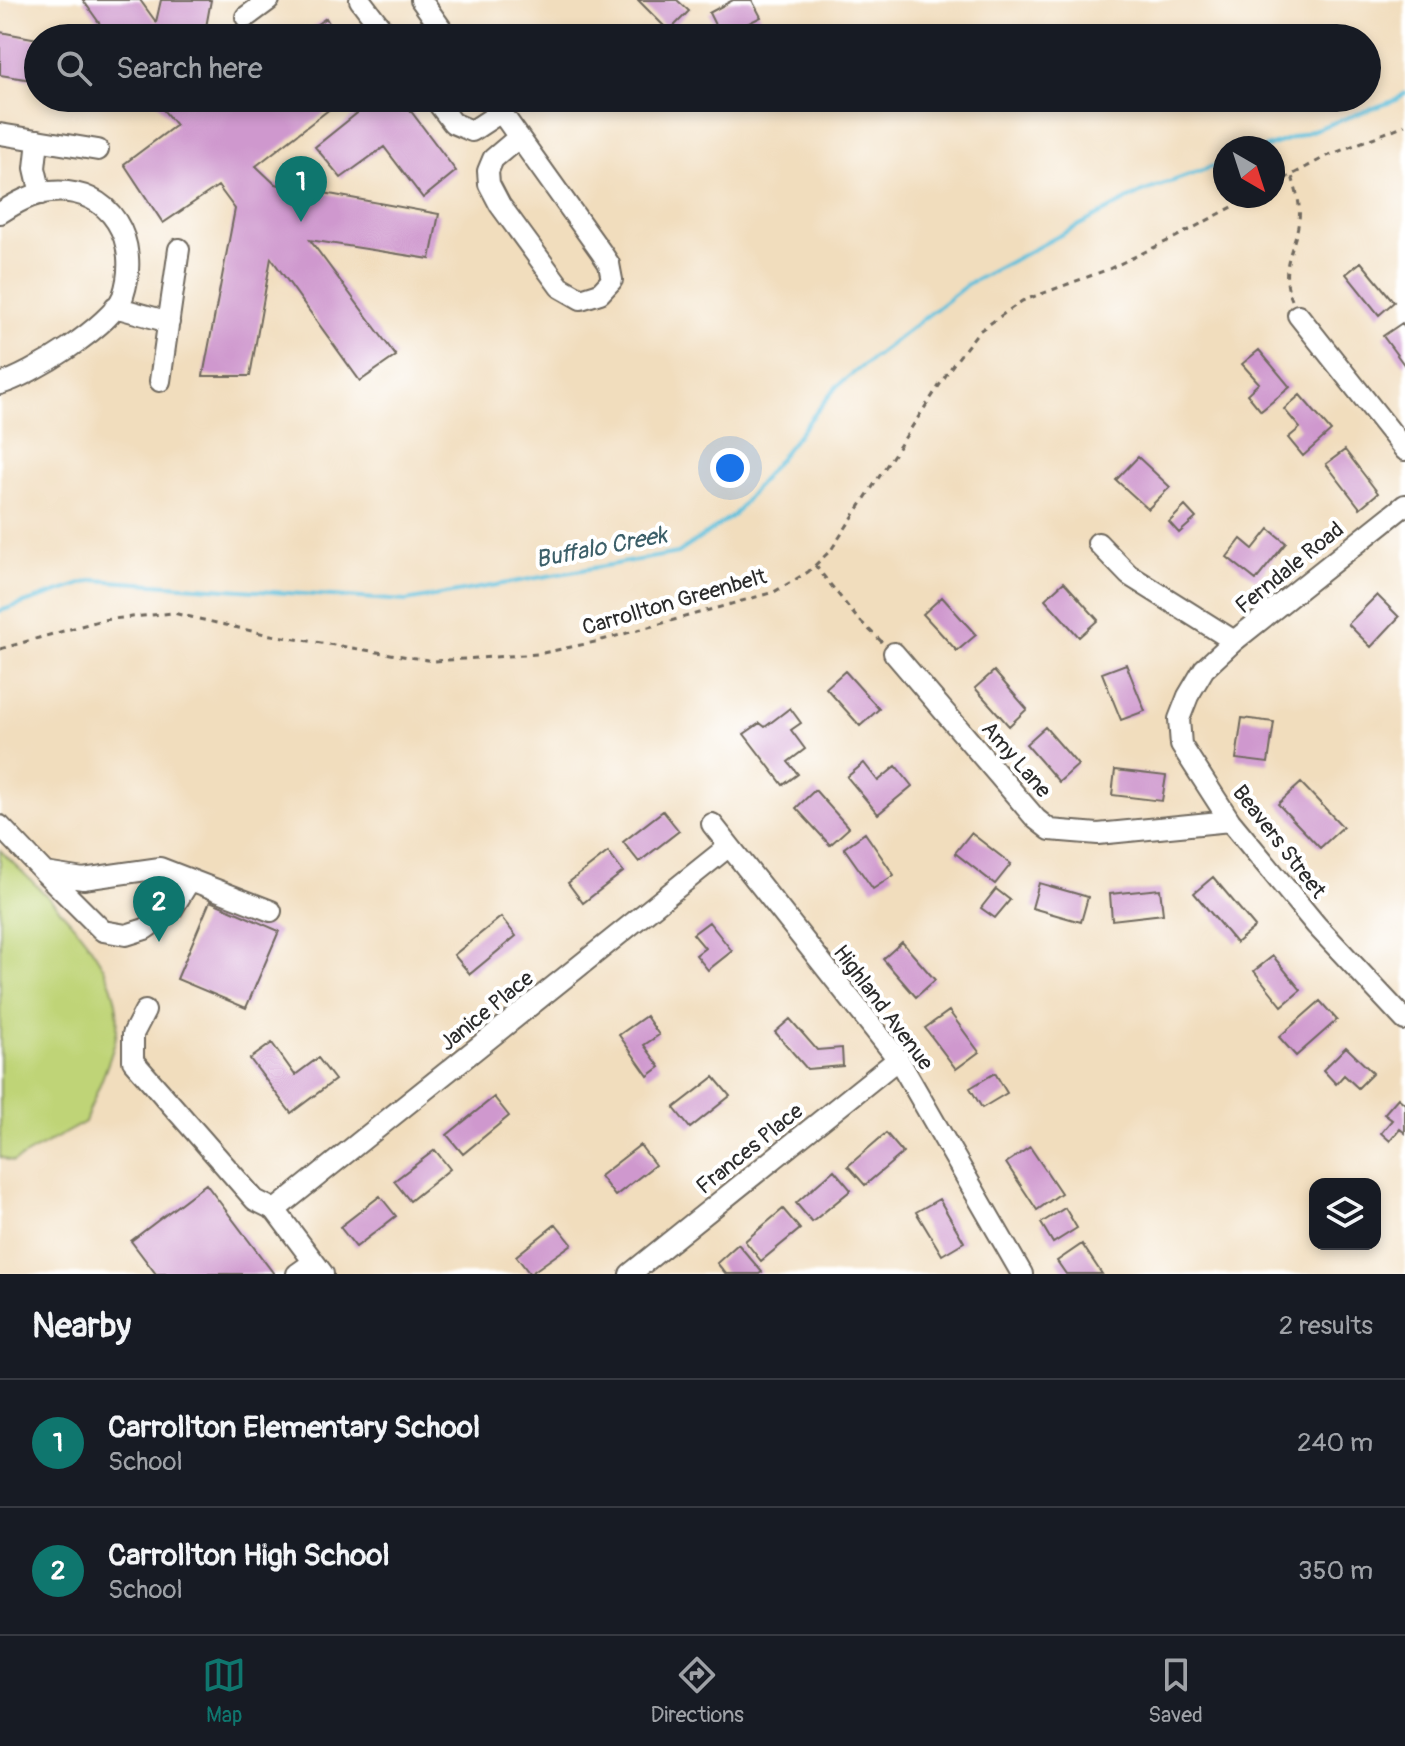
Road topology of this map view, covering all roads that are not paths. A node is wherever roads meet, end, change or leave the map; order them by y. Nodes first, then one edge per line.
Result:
1 (269, 0) edge
2 (360, 0) edge
3 (421, 0) edge
4 (246, 17) dead end
5 (378, 24) edge
6 (438, 24) edge
7 (445, 112) edge
8 (490, 112) edge
9 (501, 112) edge
10 (0, 134) edge
11 (519, 137) junction
12 (38, 140) junction
13 (98, 150) dead end
14 (41, 194) junction
15 (0, 213) edge
16 (179, 249) dead end
17 (115, 307) junction
18 (1298, 315) road end
19 (169, 322) junction
20 (160, 381) dead end
21 (0, 384) edge
22 (1405, 450) edge
23 (1405, 505) edge
24 (1098, 543) dead end
25 (1234, 641) junction
26 (894, 653) road end
27 (1204, 669) joint
28 (1230, 821) junction
29 (712, 824) dead end
30 (0, 826) edge
31 (729, 846) junction
32 (45, 873) junction
33 (190, 880) junction
34 (271, 911) dead end
35 (145, 1011) dead end
36 (1405, 1020) edge
37 (898, 1059) junction
38 (275, 1210) junction
39 (311, 1270) edge
40 (630, 1274) edge
41 (1022, 1274) edge

1 - 4 street
2 - 5 street
3 - 6 street
7 - 8 street
9 - 11 street
10 - 12 street
11 - 11 street
12 - 13 street
12 - 14 street
14 - 15 street
14 - 17 street
16 - 19 street
17 - 19 street
17 - 21 street
18 - 22 street
19 - 20 street
23 - 25 street, Ferndale Road
24 - 25 street
25 - 27 street, Ferndale Road
26 - 28 street, Amy Lane
27 - 28 street, Beavers Street
28 - 36 street, Beavers Street
29 - 31 street, Highland Avenue
30 - 32 street
31 - 37 street, Highland Avenue
31 - 38 street, Janice Place
32 - 33 street
32 - 33 street
33 - 34 street
35 - 38 street
37 - 40 street, Frances Place
37 - 41 street, Highland Avenue
38 - 39 street

